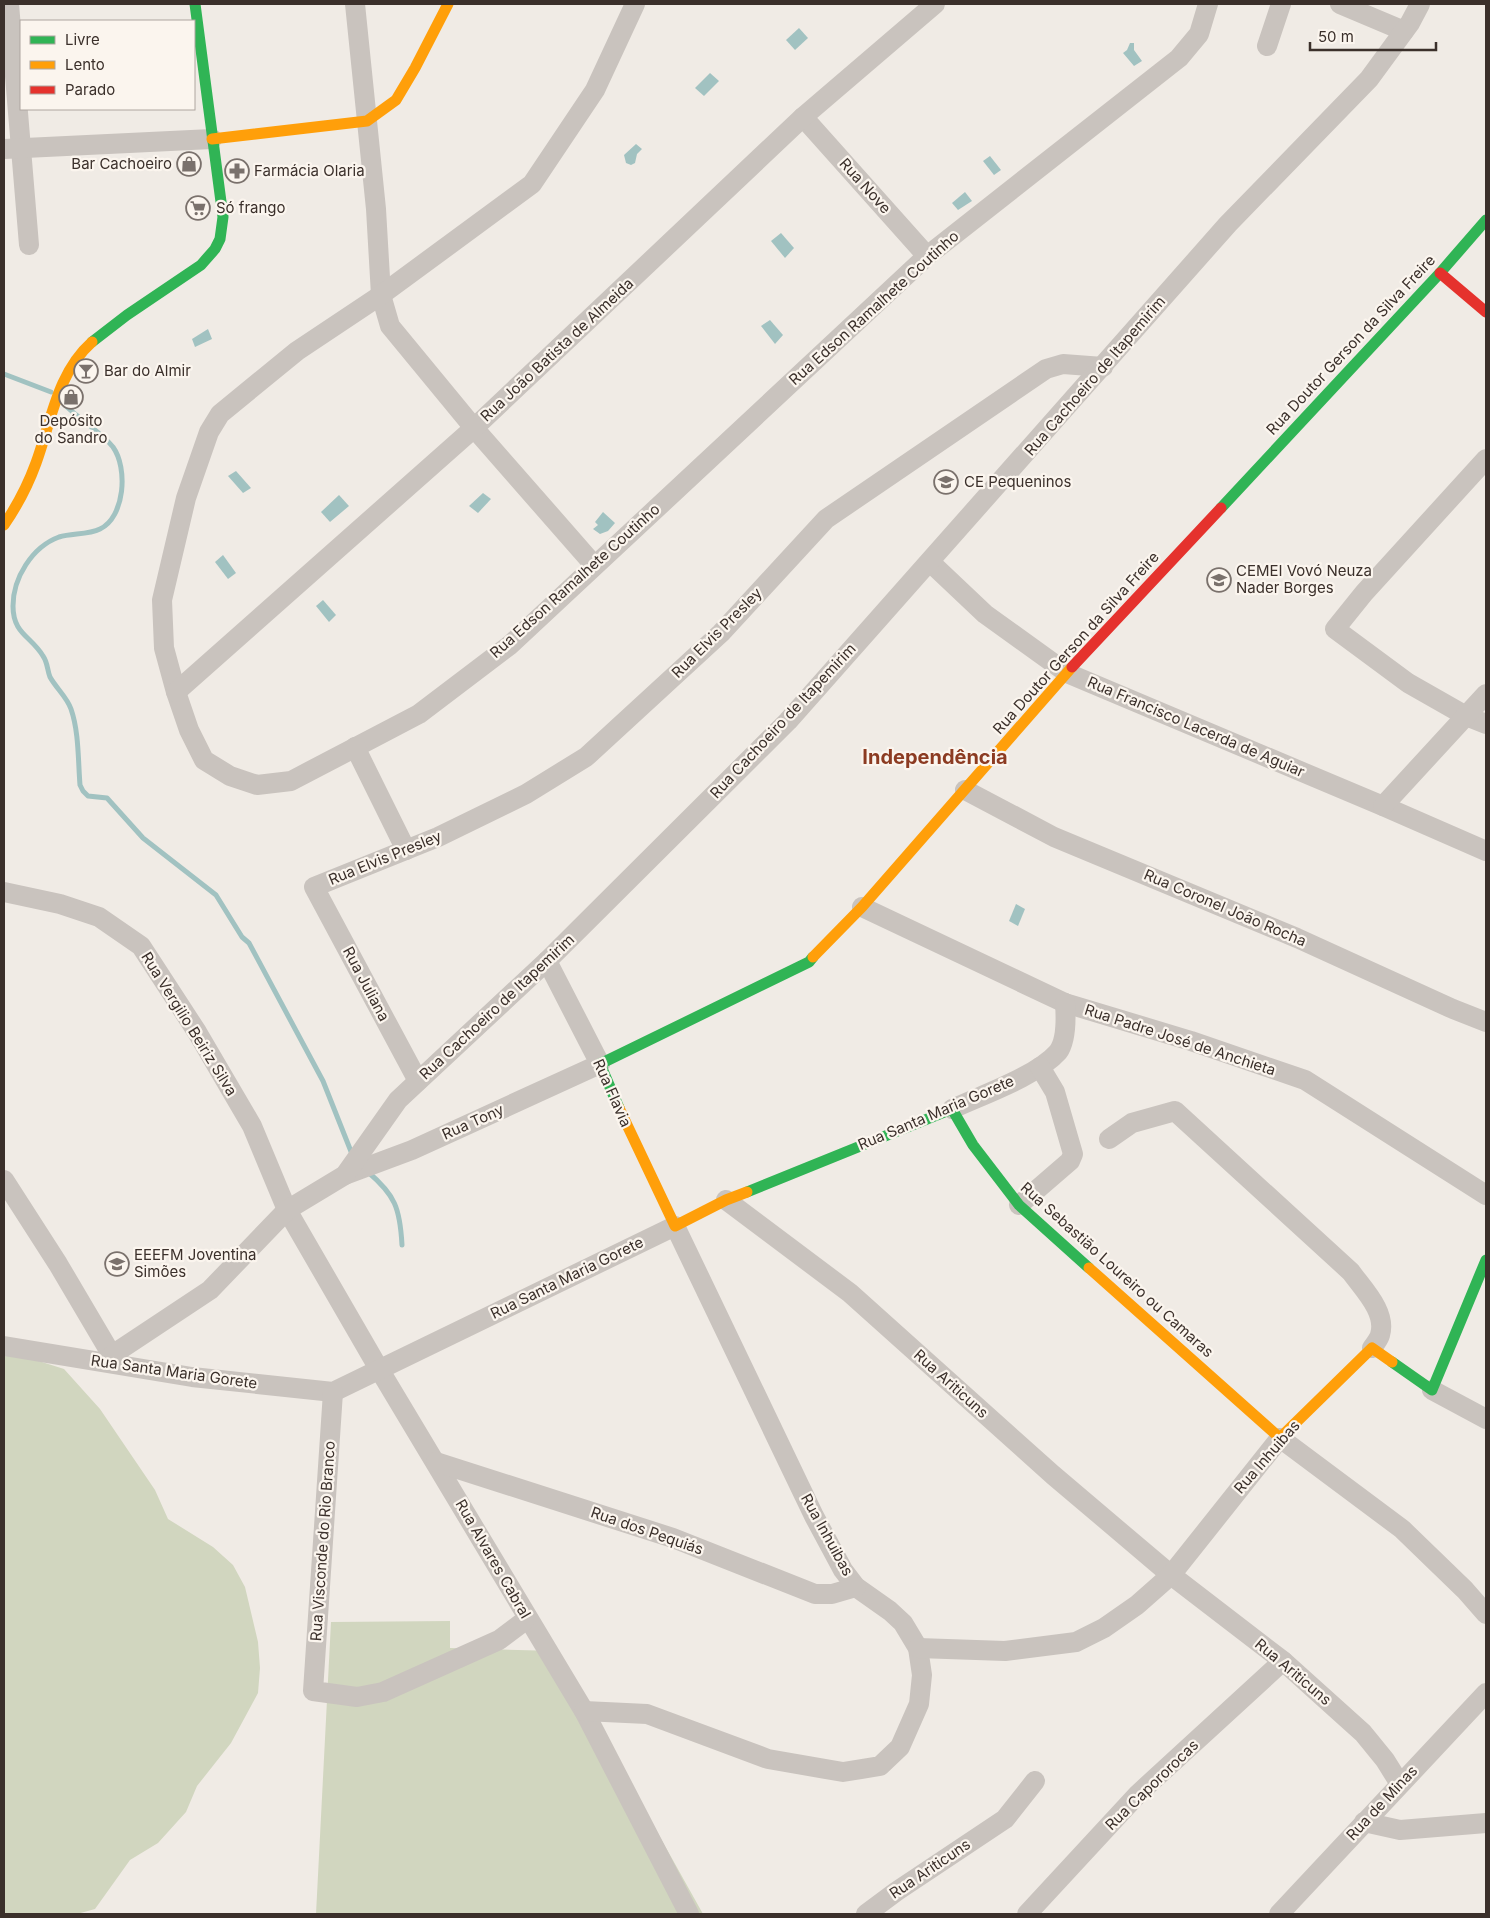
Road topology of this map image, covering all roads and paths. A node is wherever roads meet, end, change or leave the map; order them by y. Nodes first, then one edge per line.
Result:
1 (9, 4) edge
2 (195, 4) edge
3 (355, 4) edge
4 (448, 4) edge
5 (635, 4) edge
6 (935, 4) edge
7 (1208, 4) edge
8 (1282, 4) edge
9 (1340, 4) edge
10 (1420, 4) edge
11 (1404, 31) junction
12 (1267, 46) dead end
13 (803, 117) junction
14 (367, 122) junction
15 (212, 140) junction
16 (13, 148) edge
17 (1486, 220) edge
18 (29, 244) dead end
19 (927, 256) junction
20 (1440, 273) junction
21 (381, 294) junction
22 (1486, 312) edge
23 (1103, 367) junction
24 (474, 428) junction
25 (1486, 459) edge
26 (4, 525) edge
27 (930, 562) junction
28 (594, 565) junction
29 (1066, 672) junction
30 (176, 692) junction
31 (1486, 694) edge
32 (1466, 716) junction
33 (1486, 724) edge
34 (355, 747) junction
35 (965, 790) junction
36 (1383, 806) junction
37 (406, 850) junction
38 (1486, 851) edge
39 (314, 887) joint
40 (4, 892) edge
41 (862, 907) junction
42 (548, 961) junction
43 (1065, 1003) junction
44 (1486, 1022) edge
45 (600, 1064) junction
46 (1040, 1067) junction
47 (418, 1081) junction
48 (952, 1108) junction
49 (1109, 1139) dead end
50 (345, 1175) junction
51 (4, 1180) edge
52 (1486, 1195) edge
53 (726, 1200) junction
54 (1019, 1205) junction
55 (287, 1210) junction
56 (675, 1226) junction
57 (1486, 1260) edge
58 (4, 1346) edge
59 (1372, 1348) junction
60 (115, 1359) junction
61 (379, 1369) junction
62 (1432, 1390) junction
63 (333, 1392) junction
64 (1486, 1419) edge
65 (1280, 1438) junction
66 (436, 1462) junction
67 (1171, 1574) junction
68 (856, 1587) junction
69 (1486, 1614) edge
70 (527, 1617) junction
71 (918, 1648) junction
72 (1284, 1661) junction
73 (1486, 1693) edge
74 (584, 1711) junction
75 (1035, 1781) dead end
76 (1400, 1784) junction
77 (1364, 1822) junction
78 (1486, 1823) edge
79 (689, 1914) edge
80 (866, 1914) edge
81 (1027, 1914) edge
82 (1279, 1914) edge

1 - 16 street
2 - 15 street
3 - 14 street
4 - 14 street
5 - 21 street, Rua Edson Ramalhete Coutinho
6 - 13 street, Rua João Batista de Almeida
7 - 19 street, Rua Edson Ramalhete Coutinho
8 - 12 street
9 - 11 street
10 - 11 street, Rua Cachoeiro de Itapemirim
11 - 23 street, Rua Cachoeiro de Itapemirim
13 - 19 street, Rua Nove
13 - 24 street, Rua João Batista de Almeida
14 - 15 street
14 - 21 street
15 - 16 street
15 - 26 street
16 - 18 street
17 - 20 street, Rua Doutor Gerson da Silva Freire
19 - 28 street, Rua Edson Ramalhete Coutinho
20 - 22 street
20 - 29 street, Rua Doutor Gerson da Silva Freire
21 - 24 street
21 - 30 street, Rua Edson Ramalhete Coutinho
23 - 27 street, Rua Cachoeiro de Itapemirim
23 - 37 street, Rua Elvis Presley
24 - 28 street
24 - 30 street, Rua João Batista de Almeida
25 - 32 street
27 - 29 street, Rua Francisco Lacerda de Aguiar
27 - 42 street, Rua Cachoeiro de Itapemirim
28 - 34 street, Rua Edson Ramalhete Coutinho
29 - 35 street, Rua Doutor Gerson da Silva Freire
29 - 36 street, Rua Francisco Lacerda de Aguiar
30 - 34 street, Rua Edson Ramalhete Coutinho
31 - 32 street
32 - 33 street
32 - 36 street
34 - 37 street
35 - 41 street, Rua Doutor Gerson da Silva Freire
35 - 44 street, Rua Coronel João Rocha
36 - 38 street, Rua Francisco Lacerda de Aguiar
37 - 39 street, Rua Elvis Presley
39 - 47 street, Rua Juliana
40 - 55 street, Rua Vergilio Beiriz Silva
41 - 43 street, Rua Padre José de Anchieta
41 - 45 street, Rua Doutor Gerson da Silva Freire
42 - 45 street, Rua Flavia
42 - 47 street, Rua Cachoeiro de Itapemirim
43 - 46 street, Rua Santa Maria Gorete
43 - 52 street, Rua Padre José de Anchieta
45 - 50 street, Rua Tony
45 - 56 street, Rua Flavia
46 - 48 street, Rua Santa Maria Gorete
46 - 54 street
47 - 50 street, Rua Cachoeiro de Itapemirim
48 - 53 street, Rua Santa Maria Gorete
48 - 54 street, Rua Sebastião Loureiro ou Camaras
49 - 59 street
50 - 55 street, Rua Cachoeiro de Itapemirim
51 - 60 street
53 - 56 street, Rua Santa Maria Gorete
53 - 67 street, Rua Ariticuns
54 - 65 street, Rua Sebastião Loureiro ou Camaras
55 - 60 street, Rua Cachoeiro de Itapemirim
55 - 61 street, Rua Alvares Cabral
56 - 61 street, Rua Santa Maria Gorete
56 - 68 street, Rua Inhuibas
57 - 62 street
58 - 60 street, Rua Santa Maria Gorete
59 - 62 street
59 - 65 street, Rua Inhuibas
60 - 63 street, Rua Santa Maria Gorete
61 - 63 street, Rua Santa Maria Gorete
61 - 66 street, Rua Alvares Cabral
62 - 64 street
63 - 70 street, Rua Visconde do Rio Branco
65 - 67 street, Rua Inhuibas
65 - 69 street
66 - 68 street, Rua dos Pequiás
66 - 70 street, Rua Alvares Cabral
67 - 71 street
67 - 72 street, Rua Ariticuns
68 - 71 street, Rua Inhuibas
70 - 74 street, Rua Alvares Cabral
71 - 74 street, Rua Inhuibas
72 - 76 street, Rua Ariticuns
72 - 81 street, Rua Capororocas
73 - 76 street, Rua de Minas
74 - 79 street, Rua Alvares Cabral
75 - 80 street, Rua Ariticuns
76 - 77 street, Rua de Minas
77 - 78 street
77 - 82 street, Rua de Minas

